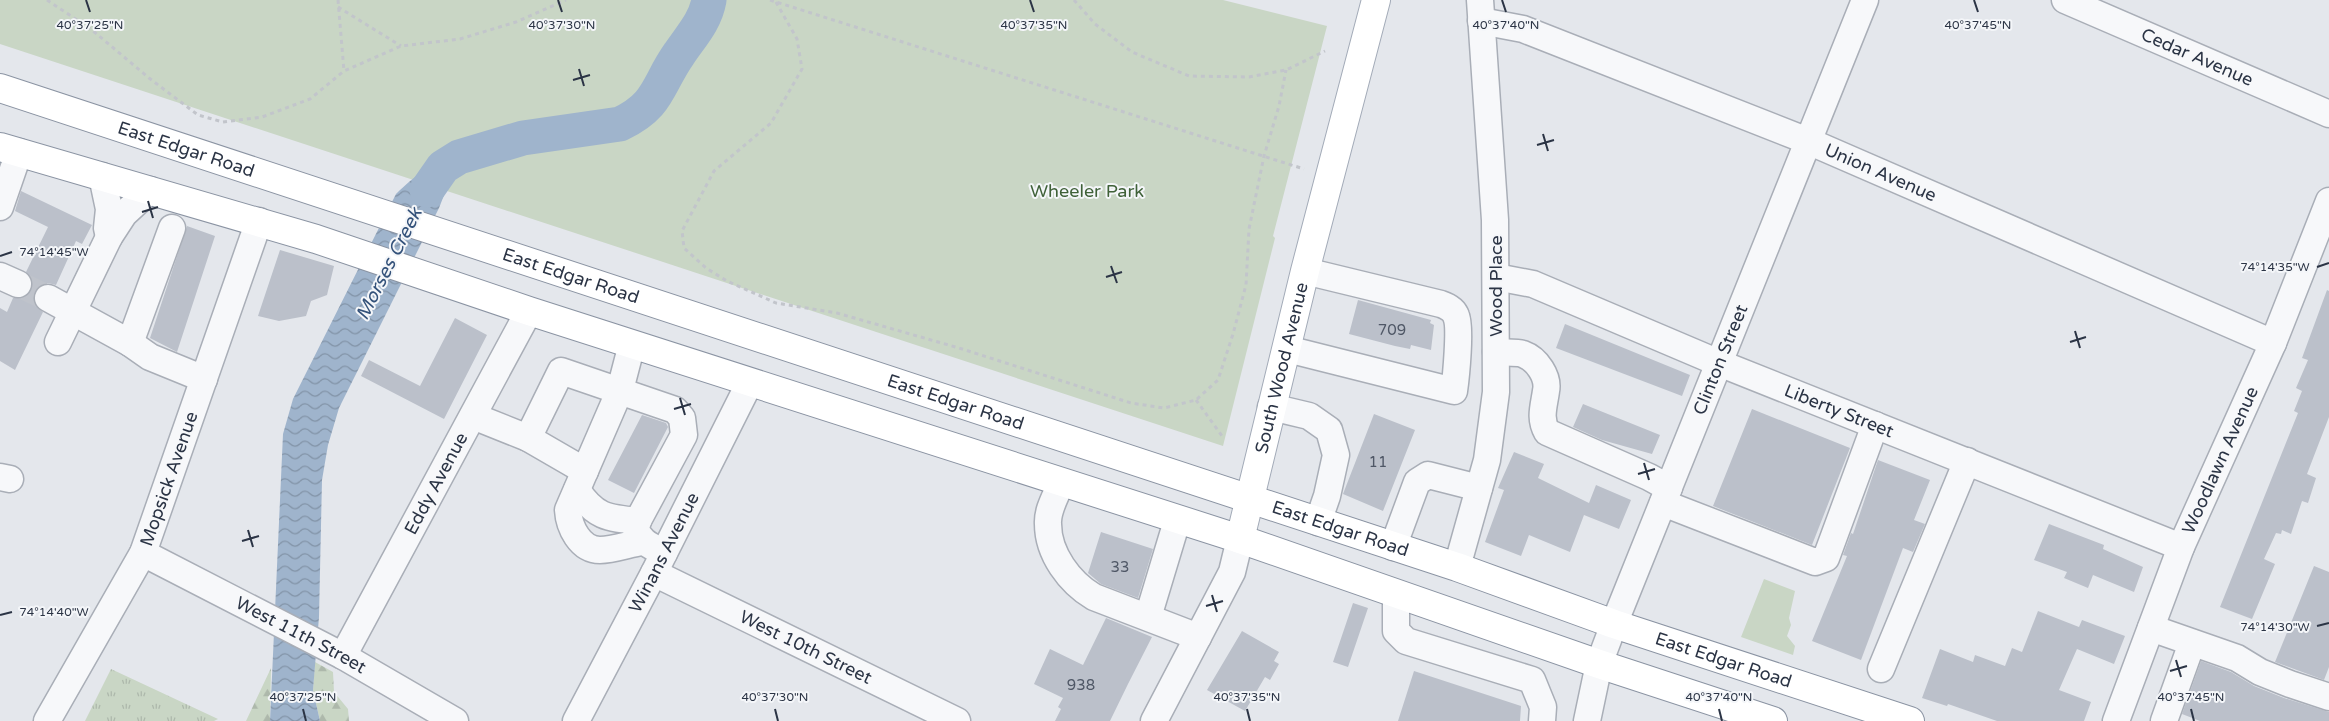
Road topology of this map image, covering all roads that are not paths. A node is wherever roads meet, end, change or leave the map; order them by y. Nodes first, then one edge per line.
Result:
1 (1376, 0) edge
2 (1865, 0) edge
3 (2065, 0) edge
4 (1481, 10) edge
5 (0, 88) edge
6 (2329, 114) edge
7 (1808, 141) junction
8 (9, 149) edge
9 (102, 176) junction
10 (150, 190) junction
11 (2329, 202) edge
12 (0, 207) edge
13 (259, 221) junction
14 (172, 228) dead end
15 (109, 237) junction
16 (1305, 271) junction
17 (1496, 277) junction
18 (1385, 290) junction
19 (48, 298) tunnel mouth
20 (529, 311) junction
21 (72, 313) junction
22 (58, 342) dead end
23 (130, 343) junction
24 (2273, 343) junction
25 (632, 344) junction
26 (1287, 349) junction
27 (1496, 352) junction
28 (1719, 363) junction
29 (204, 379) junction
30 (1417, 380) junction
31 (750, 382) junction
32 (620, 390) junction
33 (1454, 391) junction
34 (1495, 400) junction
35 (1271, 407) junction
36 (473, 416) junction
37 (1875, 425) junction
38 (528, 438) junction
39 (1967, 461) junction
40 (1061, 483) junction
41 (1479, 488) junction
42 (577, 491) junction
43 (1666, 495) junction
44 (1249, 499) junction
45 (1177, 521) junction
46 (1318, 522) junction
47 (1240, 540) junction
48 (650, 547) junction
49 (1393, 547) junction
50 (2181, 547) junction
51 (143, 552) junction
52 (1457, 567) junction
53 (1396, 594) junction
54 (1148, 617) junction
55 (1614, 624) junction
56 (2151, 628) junction
57 (1198, 638) junction
58 (2192, 643) junction
59 (332, 650) junction
60 (1599, 664) junction
61 (1881, 669) dead end
62 (2329, 696) edge
63 (48, 721) edge
64 (455, 721) edge
65 (576, 721) edge
66 (957, 721) edge
67 (1154, 721) edge
68 (1542, 721) edge
69 (1588, 721) edge
70 (1773, 721) edge
71 (1910, 721) edge
72 (2116, 721) edge
73 (2164, 721) edge

1 - 16 main road, South Wood Avenue
2 - 7 street, Clinton Street
3 - 6 street, Cedar Avenue
4 - 7 street, Union Avenue
4 - 17 street, Wood Place
5 - 44 main road, East Edgar Road
7 - 24 street, Union Avenue
7 - 28 street, Clinton Street
8 - 9 main road
8 - 12 street
9 - 10 main road
9 - 15 street
10 - 13 main road
10 - 15 street
11 - 24 street, Woodlawn Avenue
13 - 20 main road
13 - 29 street, Mopsick Avenue
14 - 23 street
15 - 21 street
16 - 18 street
16 - 26 main road, South Wood Avenue
17 - 27 street, Wood Place
17 - 28 street, Liberty Street
18 - 30 street
18 - 33 street
19 - 21 street
20 - 25 main road
20 - 36 street, Eddy Avenue
21 - 22 street
21 - 23 street
23 - 29 street
24 - 50 street, Woodlawn Avenue
25 - 31 main road
25 - 32 street
26 - 30 street
26 - 35 main road, South Wood Avenue
27 - 34 street, Wood Place
27 - 43 street
28 - 37 street, Liberty Street
28 - 43 street, Clinton Street
29 - 51 street, Mopsick Avenue
30 - 33 street
31 - 40 main road
31 - 48 street, Winans Avenue
32 - 38 street
32 - 42 street
32 - 48 street
33 - 34 street
34 - 41 street, Wood Place
35 - 44 main road, South Wood Avenue
35 - 46 street
36 - 38 street
36 - 59 street, Eddy Avenue
37 - 39 street, Liberty Street
37 - 43 street
38 - 42 street
39 - 50 street, Liberty Street
39 - 61 street
40 - 45 main road
40 - 54 street
41 - 49 street
41 - 52 street, Wood Place
42 - 48 street, West 10th Street
42 - 48 street
43 - 55 street, Clinton Street
44 - 46 main road, East Edgar Road
44 - 47 main road, South Wood Avenue
45 - 47 main road
45 - 54 street
46 - 49 main road, East Edgar Road
47 - 53 main road
47 - 57 street, South Wood Avenue
48 - 65 street, Winans Avenue
48 - 66 street, West 10th Street
49 - 52 main road, East Edgar Road
50 - 56 street, Woodlawn Avenue
51 - 59 street, West 11th Street
51 - 63 street, Mopsick Avenue
52 - 55 main road, East Edgar Road
53 - 60 main road
53 - 68 street
54 - 57 street
55 - 60 street, Clinton Street
55 - 71 main road, East Edgar Road
56 - 58 street
56 - 72 street, Woodlawn Avenue
57 - 67 street, South Wood Avenue
58 - 62 street
58 - 73 street
59 - 64 street, West 11th Street
60 - 69 street, Clinton Street
60 - 70 main road

